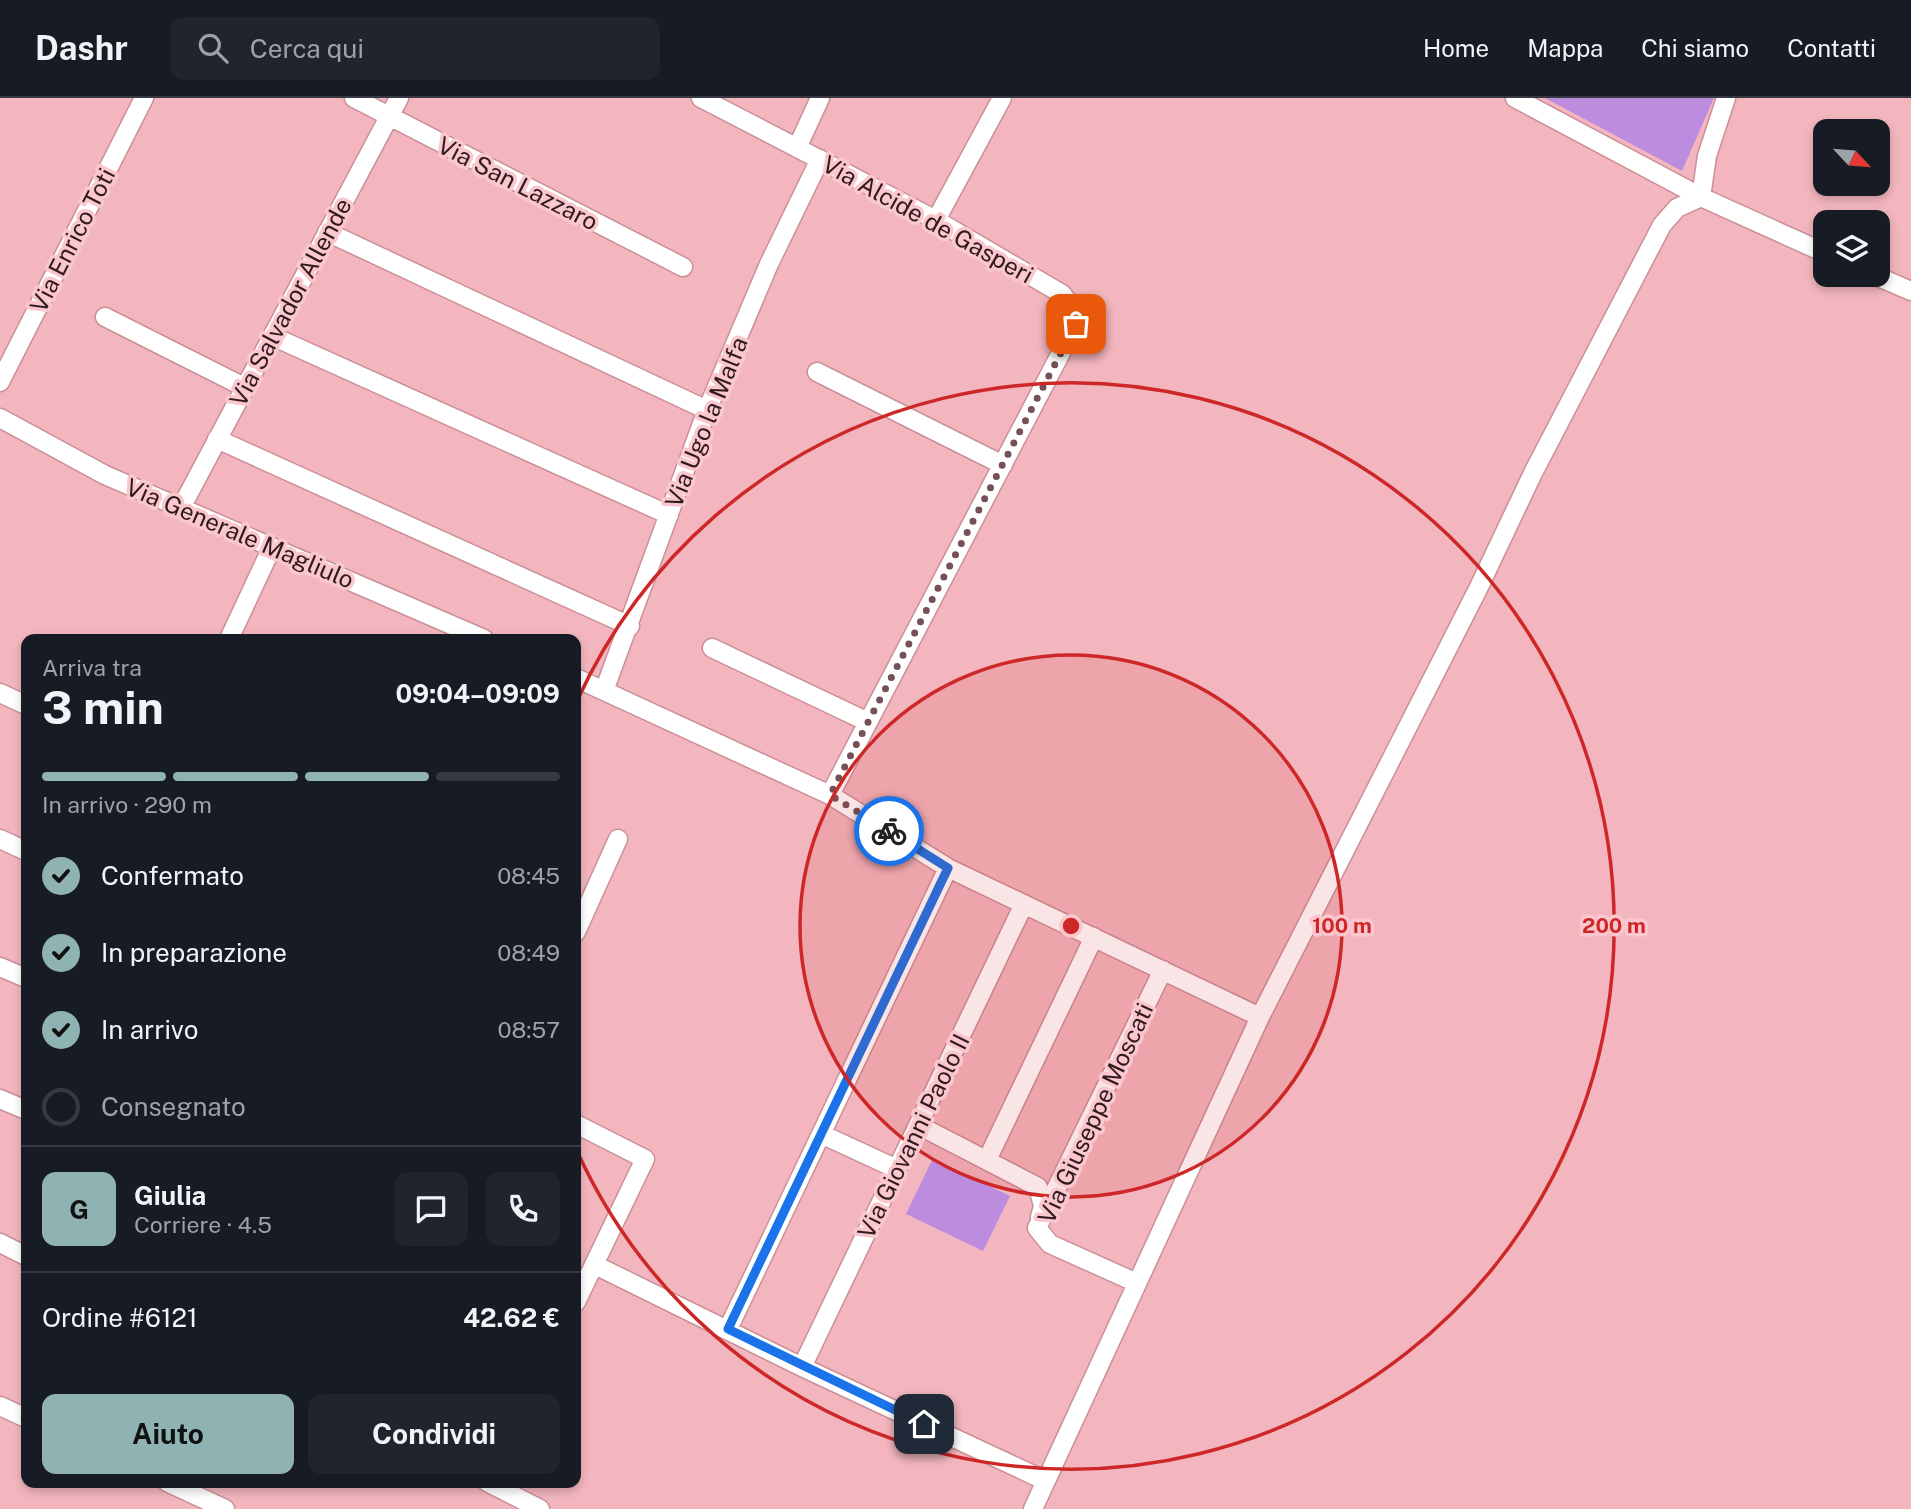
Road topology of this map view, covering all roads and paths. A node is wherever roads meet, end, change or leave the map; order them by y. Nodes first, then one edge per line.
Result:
1 (144, 98) edge
2 (354, 98) edge
3 (399, 98) edge
4 (701, 98) edge
5 (820, 98) edge
6 (1002, 98) edge
7 (1515, 98) edge
8 (1726, 98) edge
9 (389, 116) junction
10 (797, 148) junction
11 (820, 159) junction
12 (1702, 197) junction
13 (936, 220) junction
14 (327, 232) junction
15 (1813, 248) edge
16 (682, 267) dead end
17 (1890, 282) edge
18 (1911, 291) edge
19 (105, 317) dead end
20 (272, 336) junction
21 (817, 372) dead end
22 (0, 382) edge
23 (246, 388) junction
24 (707, 410) junction
25 (0, 418) edge
26 (218, 439) junction
27 (1003, 465) junction
28 (182, 506) junction
29 (669, 515) junction
30 (272, 547) junction
31 (629, 626) junction
32 (453, 633) edge
33 (231, 634) edge
34 (712, 648) dead end
35 (581, 680) edge
36 (604, 691) junction
37 (0, 692) edge
38 (21, 702) edge
39 (869, 722) junction
40 (830, 795) junction
41 (0, 839) edge
42 (618, 839) dead end
43 (21, 849) edge
44 (948, 868) junction
45 (583, 896) edge
46 (1024, 904) junction
47 (1094, 937) junction
48 (0, 967) edge
49 (1163, 970) junction
50 (21, 976) edge
51 (1260, 1017) junction
52 (0, 1098) edge
53 (21, 1108) edge
54 (918, 1125) junction
55 (581, 1127) edge
56 (821, 1134) junction
57 (987, 1160) junction
58 (897, 1169) junction
59 (1037, 1227) junction
60 (0, 1243) edge
61 (21, 1254) edge
62 (595, 1265) junction
63 (1137, 1283) junction
64 (581, 1292) edge
65 (728, 1329) junction
66 (802, 1367) junction
67 (0, 1406) edge
68 (21, 1416) edge
69 (1046, 1482) junction
70 (180, 1488) edge
71 (499, 1488) edge
72 (225, 1509) edge
73 (540, 1509) edge
74 (1033, 1509) edge

1 - 22 street, Via Enrico Toti
2 - 9 street, Via San Lazzaro
3 - 9 street, Via Salvador Allende
4 - 10 street, Via Alcide de Gasperi
5 - 10 street
6 - 13 street
7 - 12 street
8 - 12 street
9 - 14 street, Via Salvador Allende
9 - 16 street, Via San Lazzaro
10 - 11 street, Via Alcide de Gasperi
11 - 13 street, Via Alcide de Gasperi
11 - 24 street, Via Ugo la Malfa
12 - 15 street
12 - 51 street
13 - 27 street, Via Alcide de Gasperi
14 - 20 street, Via Salvador Allende
14 - 24 street
17 - 18 street
19 - 23 street
20 - 23 street, Via Salvador Allende
20 - 29 street
21 - 27 street
23 - 26 street, Via Salvador Allende
24 - 29 street, Via Ugo la Malfa
25 - 28 street, Via Generale Magliulo
26 - 28 street, Via Salvador Allende
26 - 31 street
27 - 39 street, Via Alcide de Gasperi
28 - 30 street, Via Generale Magliulo
29 - 31 street, Via Ugo la Malfa
30 - 32 street, Via Generale Magliulo
30 - 33 street
31 - 36 street, Via Ugo la Malfa
34 - 39 street
35 - 36 street
36 - 40 street
37 - 38 street
39 - 40 street, Via Alcide de Gasperi
40 - 44 street
41 - 43 street
42 - 45 street
44 - 46 street
44 - 56 street
46 - 47 street
46 - 54 street, Via Giovanni Paolo II
47 - 49 street
47 - 57 street
48 - 50 street
49 - 51 street
49 - 59 street, Via Giuseppe Moscati
51 - 63 street
52 - 53 street
54 - 57 street
54 - 58 street, Via Giovanni Paolo II
55 - 62 street
56 - 58 street
56 - 65 street
57 - 59 street
58 - 66 street, Via Giovanni Paolo II
59 - 63 street, Via Giuseppe Moscati
60 - 61 street
62 - 64 street
62 - 65 street
63 - 69 street
65 - 66 street
66 - 69 street
67 - 68 street
69 - 74 street
70 - 72 street
71 - 73 street

